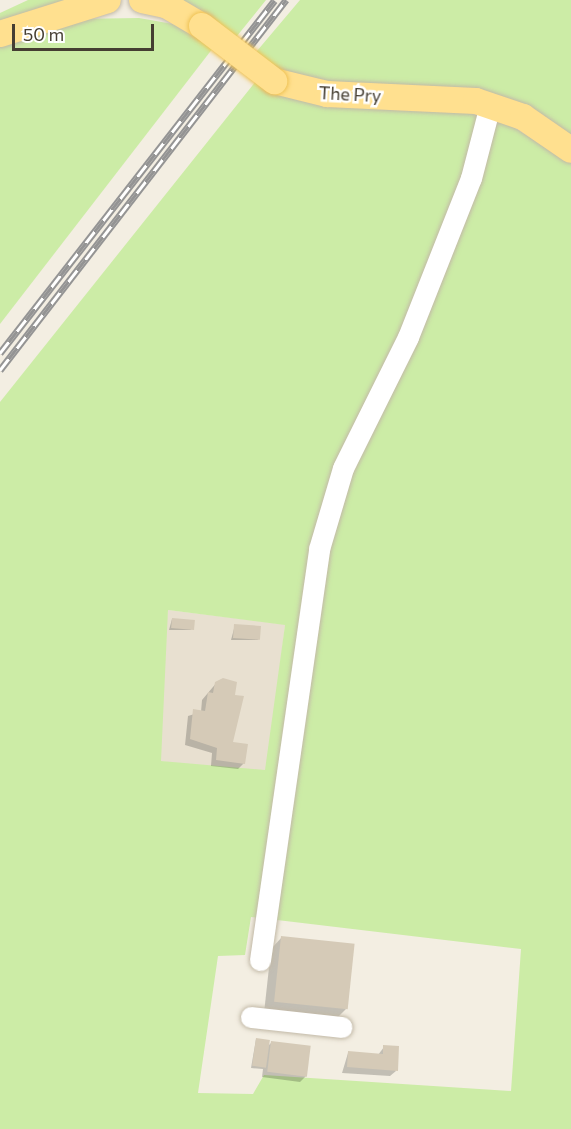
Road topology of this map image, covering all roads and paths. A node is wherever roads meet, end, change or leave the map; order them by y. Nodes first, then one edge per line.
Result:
1 (108, 0) edge
2 (142, 0) edge
3 (0, 34) edge
4 (489, 105) junction
5 (571, 150) edge
6 (260, 960) dead end
7 (251, 1017) dead end
8 (341, 1027) dead end

1 - 3 main road
2 - 4 main road, The Pry, bridge
4 - 5 main road, The Pry
4 - 6 lane
7 - 8 lane

